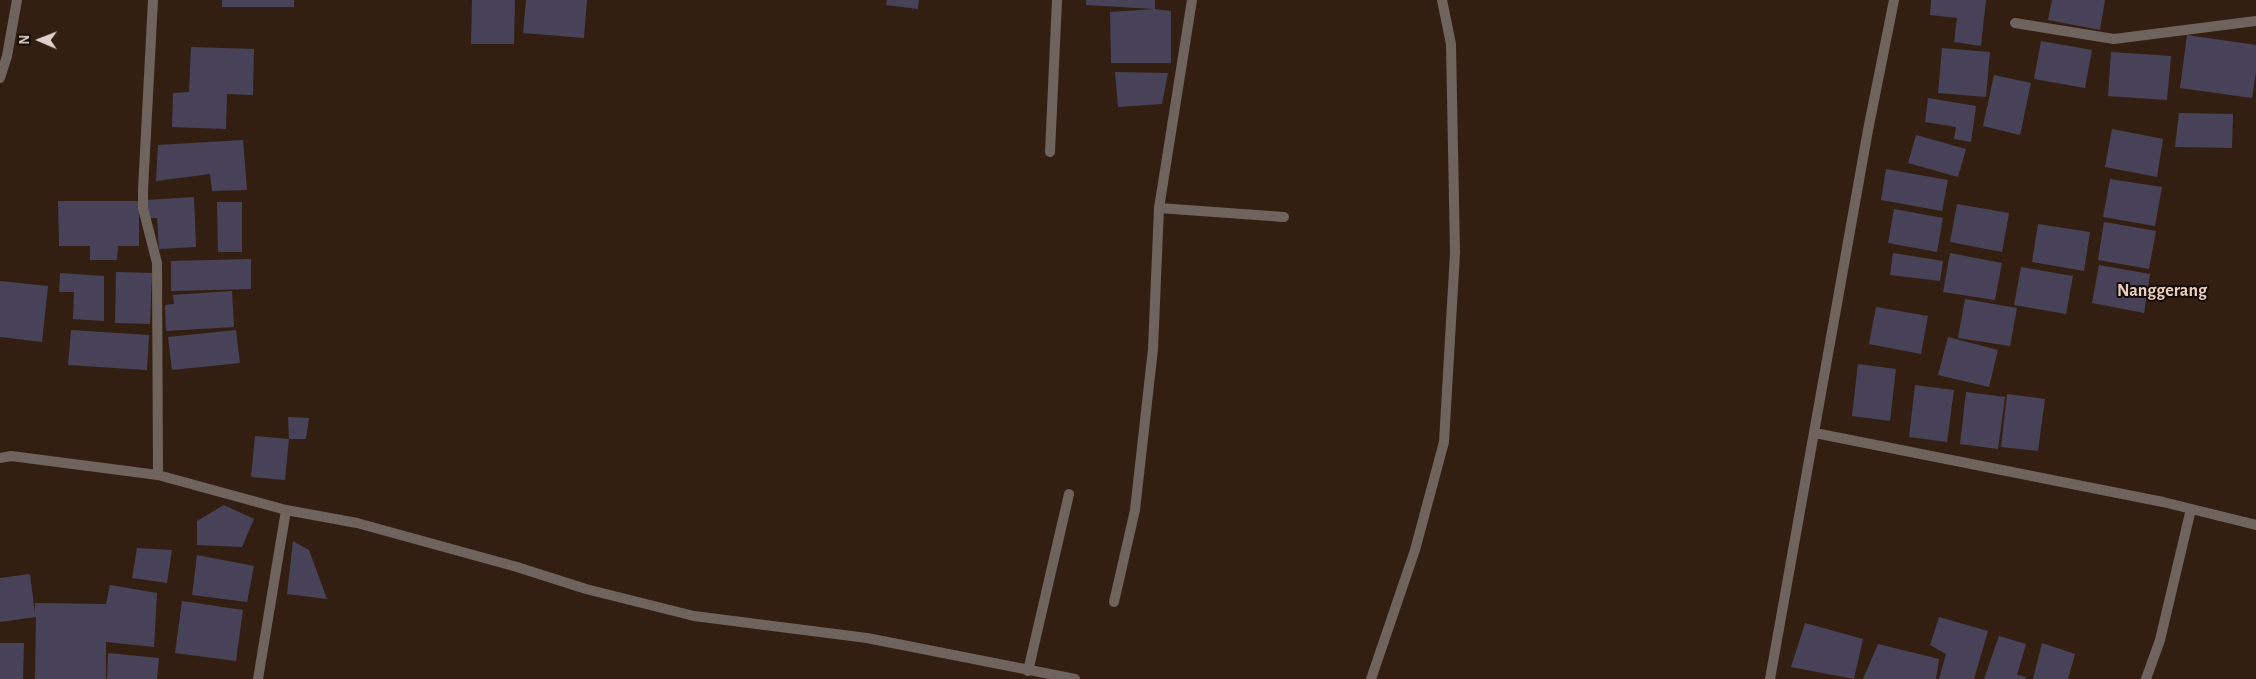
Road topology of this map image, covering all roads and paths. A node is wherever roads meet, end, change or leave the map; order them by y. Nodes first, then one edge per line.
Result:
1 (17, 0) edge
2 (153, 0) edge
3 (1057, 0) edge
4 (1192, 0) edge
5 (1442, 0) edge
6 (1894, 0) edge
7 (2256, 21) edge
8 (2015, 23) dead end
9 (0, 78) edge
10 (1050, 152) dead end
11 (1159, 208) junction
12 (1284, 217) dead end
13 (1815, 433) junction
14 (0, 458) edge
15 (158, 475) junction
16 (1069, 494) dead end
17 (286, 510) junction
18 (2191, 510) junction
19 (2256, 525) edge
20 (1114, 602) dead end
21 (1028, 671) junction
22 (258, 679) edge
23 (1075, 679) edge
24 (1371, 679) edge
25 (1771, 679) edge
26 (2146, 679) edge

1 - 9 street
2 - 15 street
3 - 10 street
4 - 11 street
5 - 24 street
6 - 13 street
7 - 8 street
11 - 12 street
11 - 20 street
13 - 18 street
13 - 25 street
14 - 15 street
15 - 17 street
16 - 21 street
17 - 21 street
17 - 22 street
18 - 19 street
18 - 26 street
21 - 23 street

